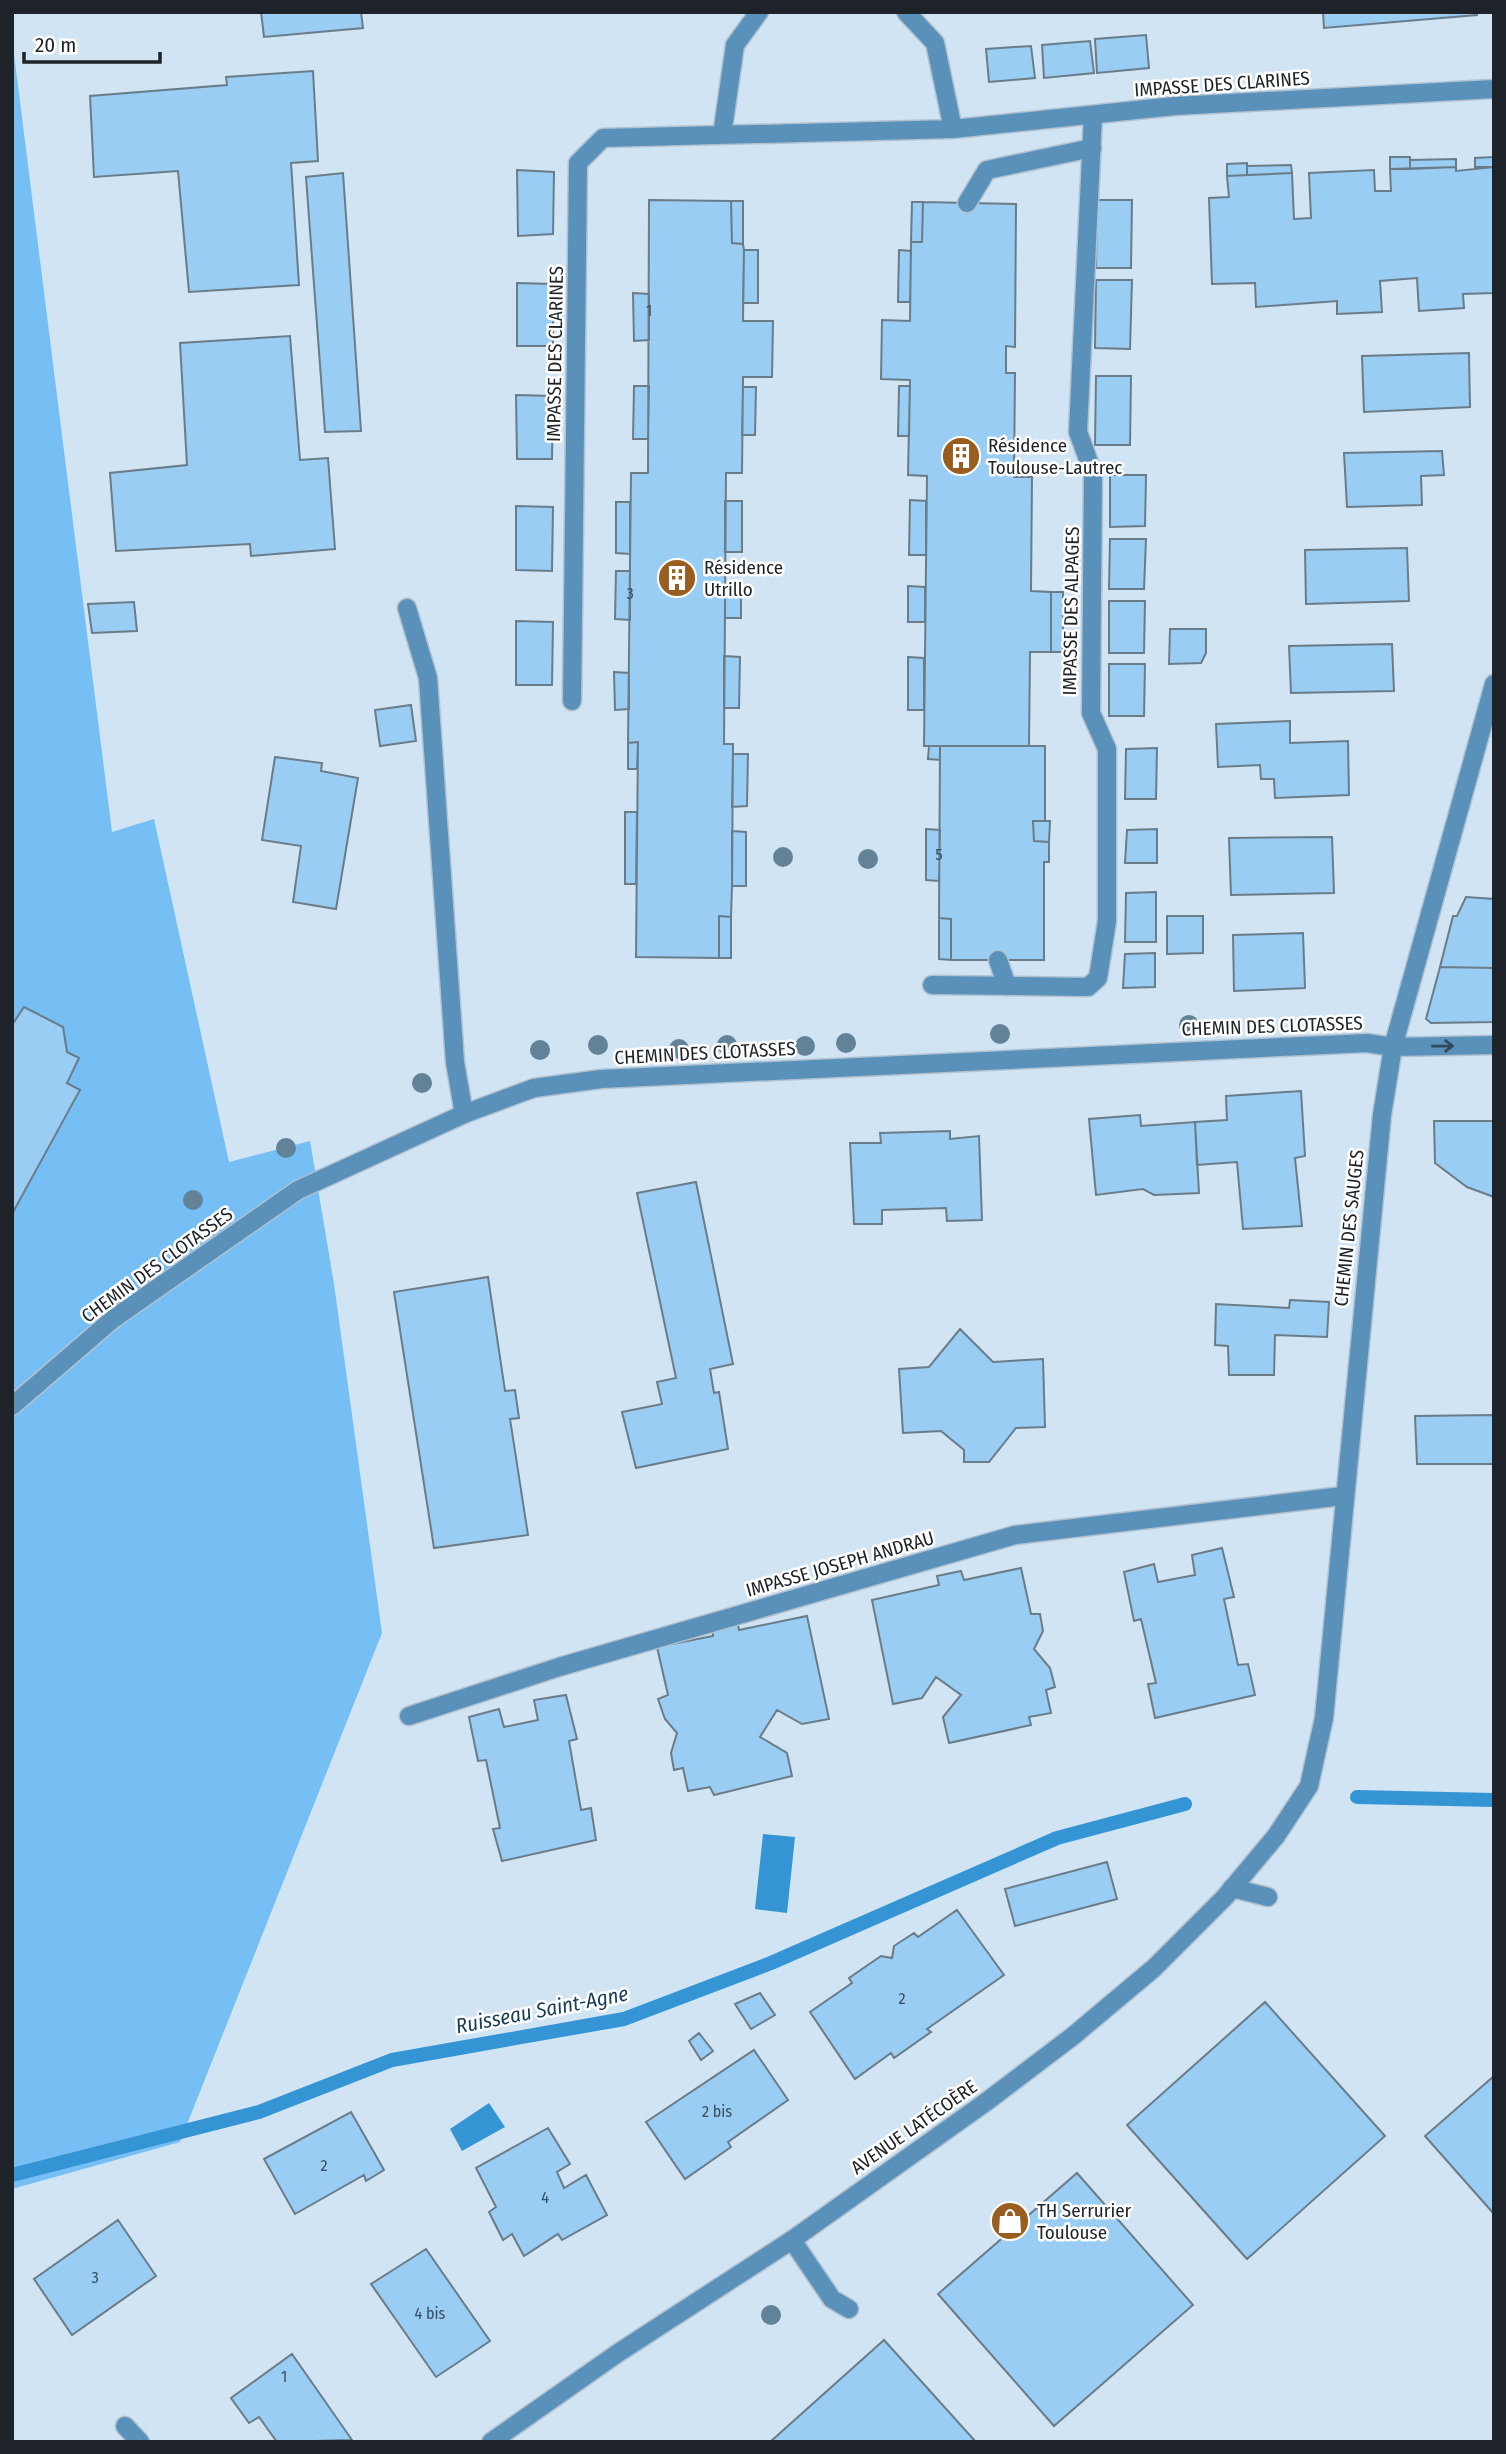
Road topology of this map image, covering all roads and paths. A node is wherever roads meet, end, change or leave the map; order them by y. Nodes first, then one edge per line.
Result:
1 (759, 12) edge
2 (906, 12) edge
3 (1494, 89) edge
4 (1093, 116) junction
5 (953, 129) junction
6 (722, 135) junction
7 (1092, 148) junction
8 (967, 203) dead end
9 (407, 608) dead end
10 (1494, 684) edge
11 (572, 701) dead end
12 (999, 960) dead end
13 (932, 985) dead end
14 (1007, 986) junction
15 (1494, 1045) edge
16 (1393, 1047) junction
17 (464, 1114) junction
18 (12, 1406) edge
19 (1343, 1496) junction
20 (410, 1716) dead end
21 (1309, 1786) joint
22 (1232, 1888) junction
23 (1268, 1897) dead end
24 (792, 2240) junction
25 (849, 2309) dead end
26 (125, 2426) dead end
27 (140, 2442) edge
28 (491, 2442) edge

1 - 6 street
2 - 5 street
3 - 4 street, IMPASSE DES CLARINES
4 - 5 street, IMPASSE DES CLARINES
4 - 7 street, IMPASSE DES ALPAGES
5 - 6 street, IMPASSE DES CLARINES
6 - 11 street, IMPASSE DES CLARINES
7 - 8 street
7 - 14 street, IMPASSE DES ALPAGES
9 - 17 street
10 - 16 street, CHEMIN DES SAUGES
12 - 14 street
13 - 14 street, IMPASSE DES ALPAGES
16 -> 15 street, CHEMIN DES CLOTASSES
16 - 17 street, CHEMIN DES CLOTASSES
16 - 19 street, CHEMIN DES SAUGES
17 - 18 street, CHEMIN DES CLOTASSES
19 - 20 street, IMPASSE JOSEPH ANDRAU
19 - 21 street, CHEMIN DES SAUGES
21 - 22 street, AVENUE LATÉCOÈRE
22 - 23 street
22 - 24 street, AVENUE LATÉCOÈRE
24 - 25 street
24 - 28 street, AVENUE LATÉCOÈRE
26 - 27 street

